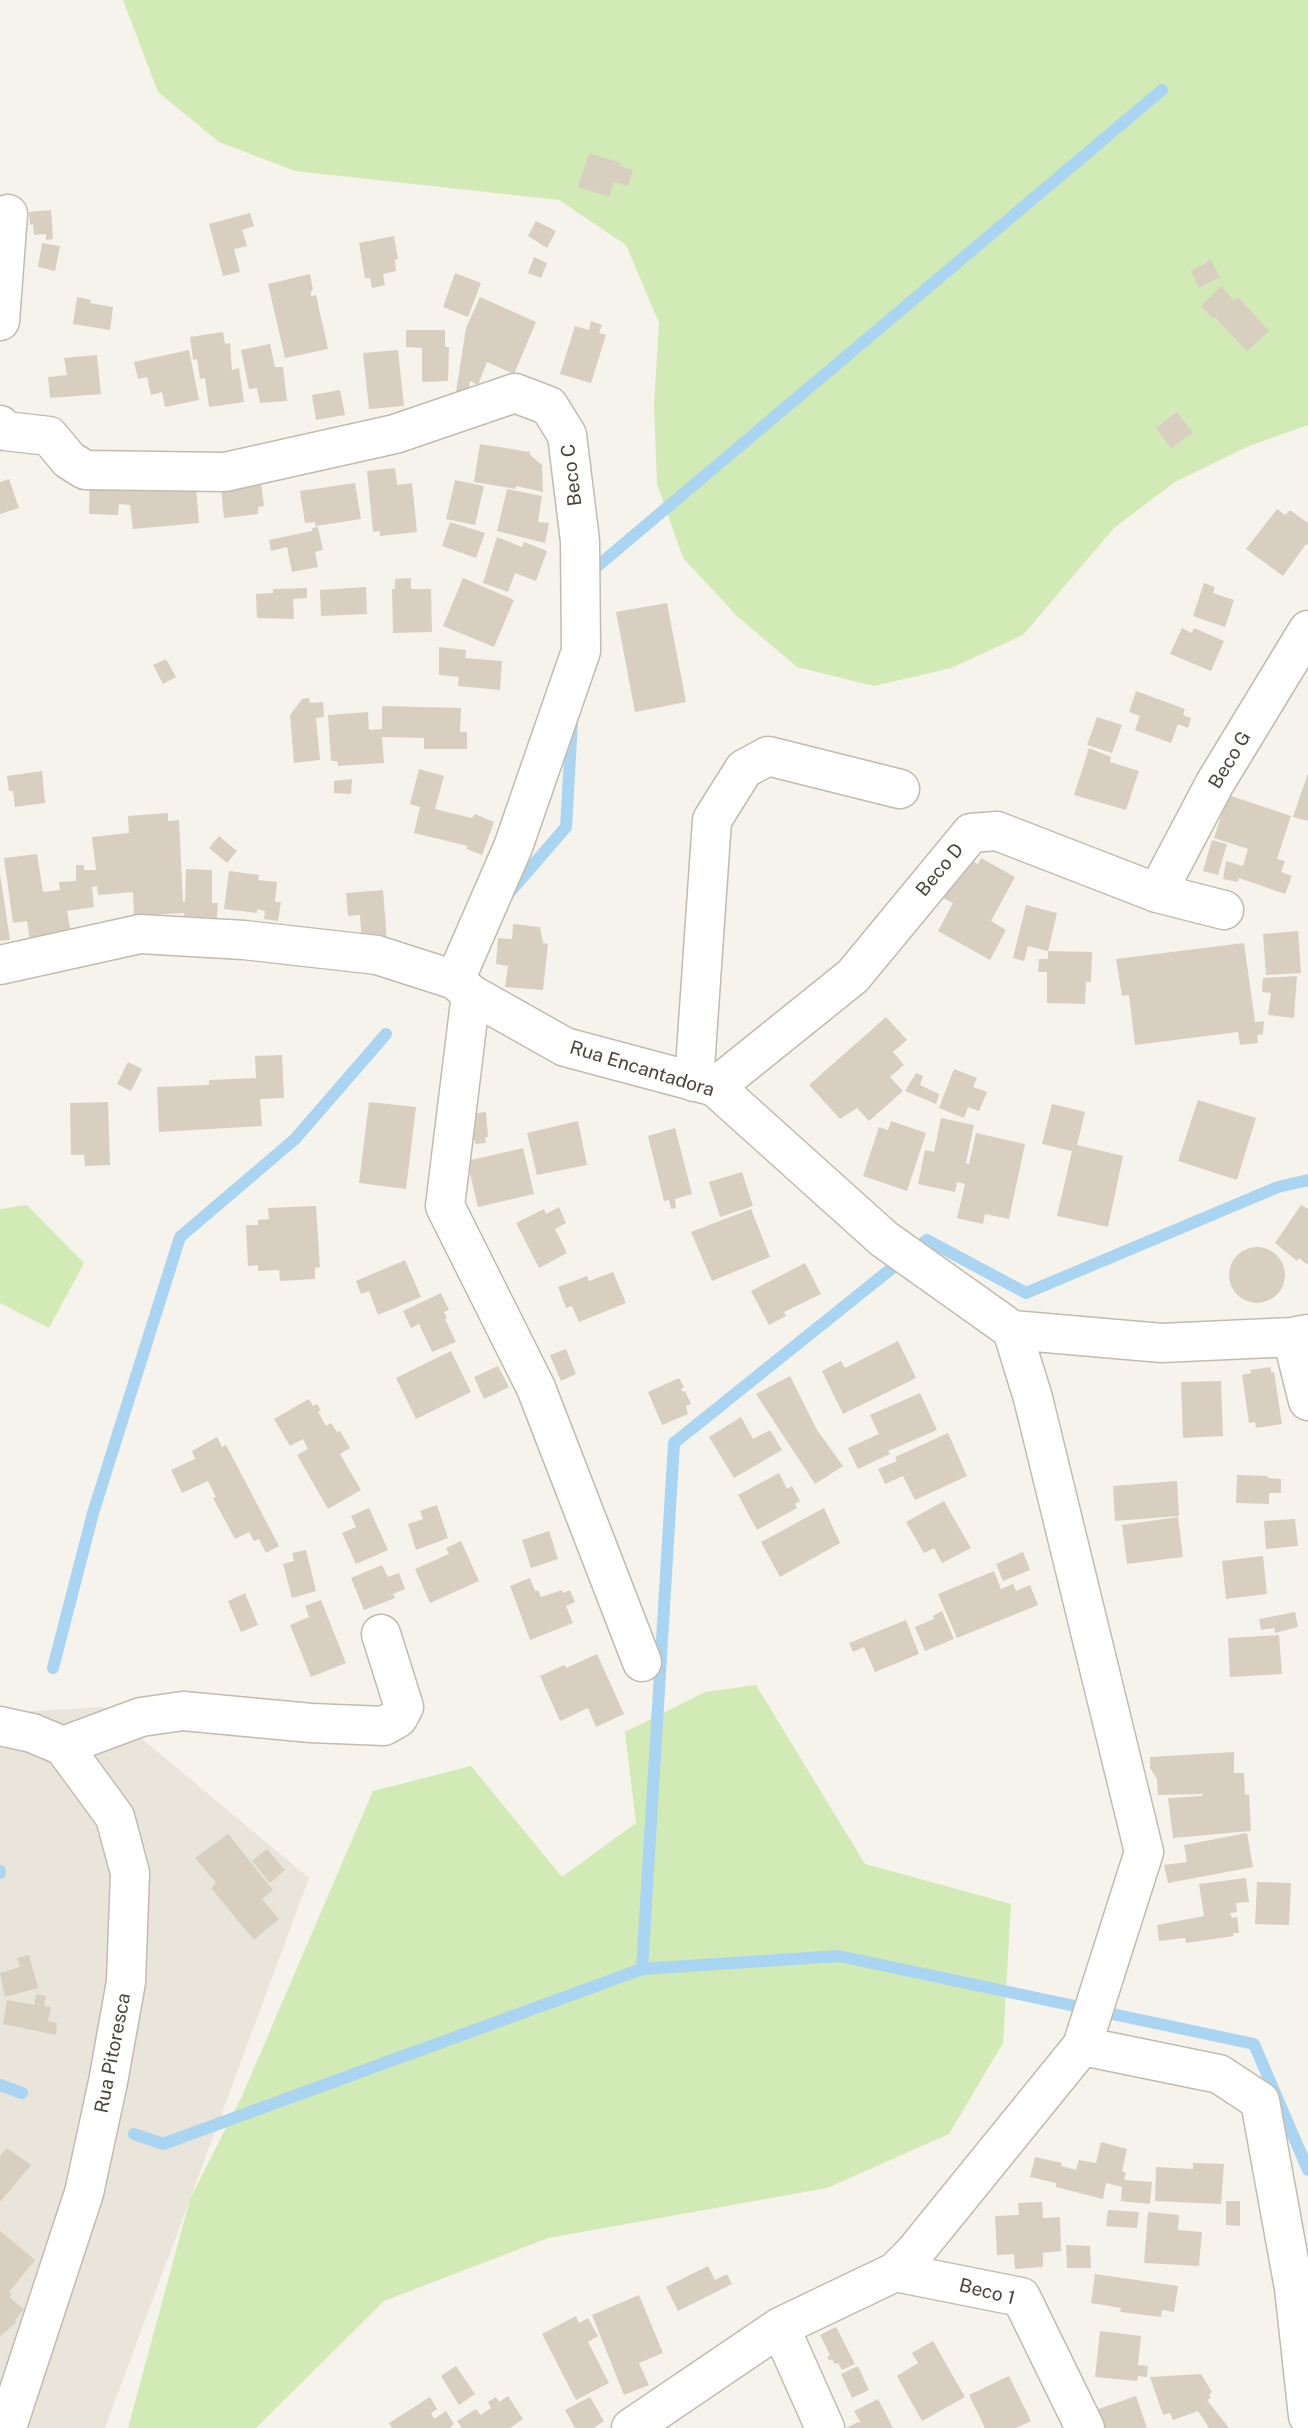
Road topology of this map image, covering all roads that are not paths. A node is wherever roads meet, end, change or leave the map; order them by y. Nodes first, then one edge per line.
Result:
1 (8, 214) dead end
2 (0, 321) edge
3 (0, 425) edge
4 (1308, 630) edge
5 (900, 789) dead end
6 (1157, 893) junction
7 (1224, 910) dead end
8 (0, 965) edge
9 (463, 987) junction
10 (704, 1084) junction
11 (1012, 1330) junction
12 (1300, 1336) edge
13 (1308, 1401) edge
14 (381, 1633) dead end
15 (642, 1662) dead end
16 (0, 1726) edge
17 (63, 1746) junction
18 (1082, 2046) junction
19 (895, 2272) junction
20 (780, 2327) junction
21 (1308, 2416) edge
22 (0, 2428) edge
23 (631, 2428) edge
24 (825, 2428) edge
25 (1085, 2428) edge

1 - 2 street
3 - 9 street, Beco C
4 - 6 street, Beco G
5 - 10 street
6 - 7 street, Beco D
6 - 10 street, Beco D
8 - 9 street, Rua Encantadora
9 - 10 street, Rua Encantadora
9 - 15 street, Beco C
10 - 11 street, Rua Encantadora
11 - 12 street
11 - 18 street
12 - 13 street
14 - 17 street
16 - 17 street
17 - 22 street, Rua Pitoresca
18 - 19 street
18 - 21 street
19 - 20 street
19 - 25 street, Beco 1
20 - 23 street
20 - 24 street

